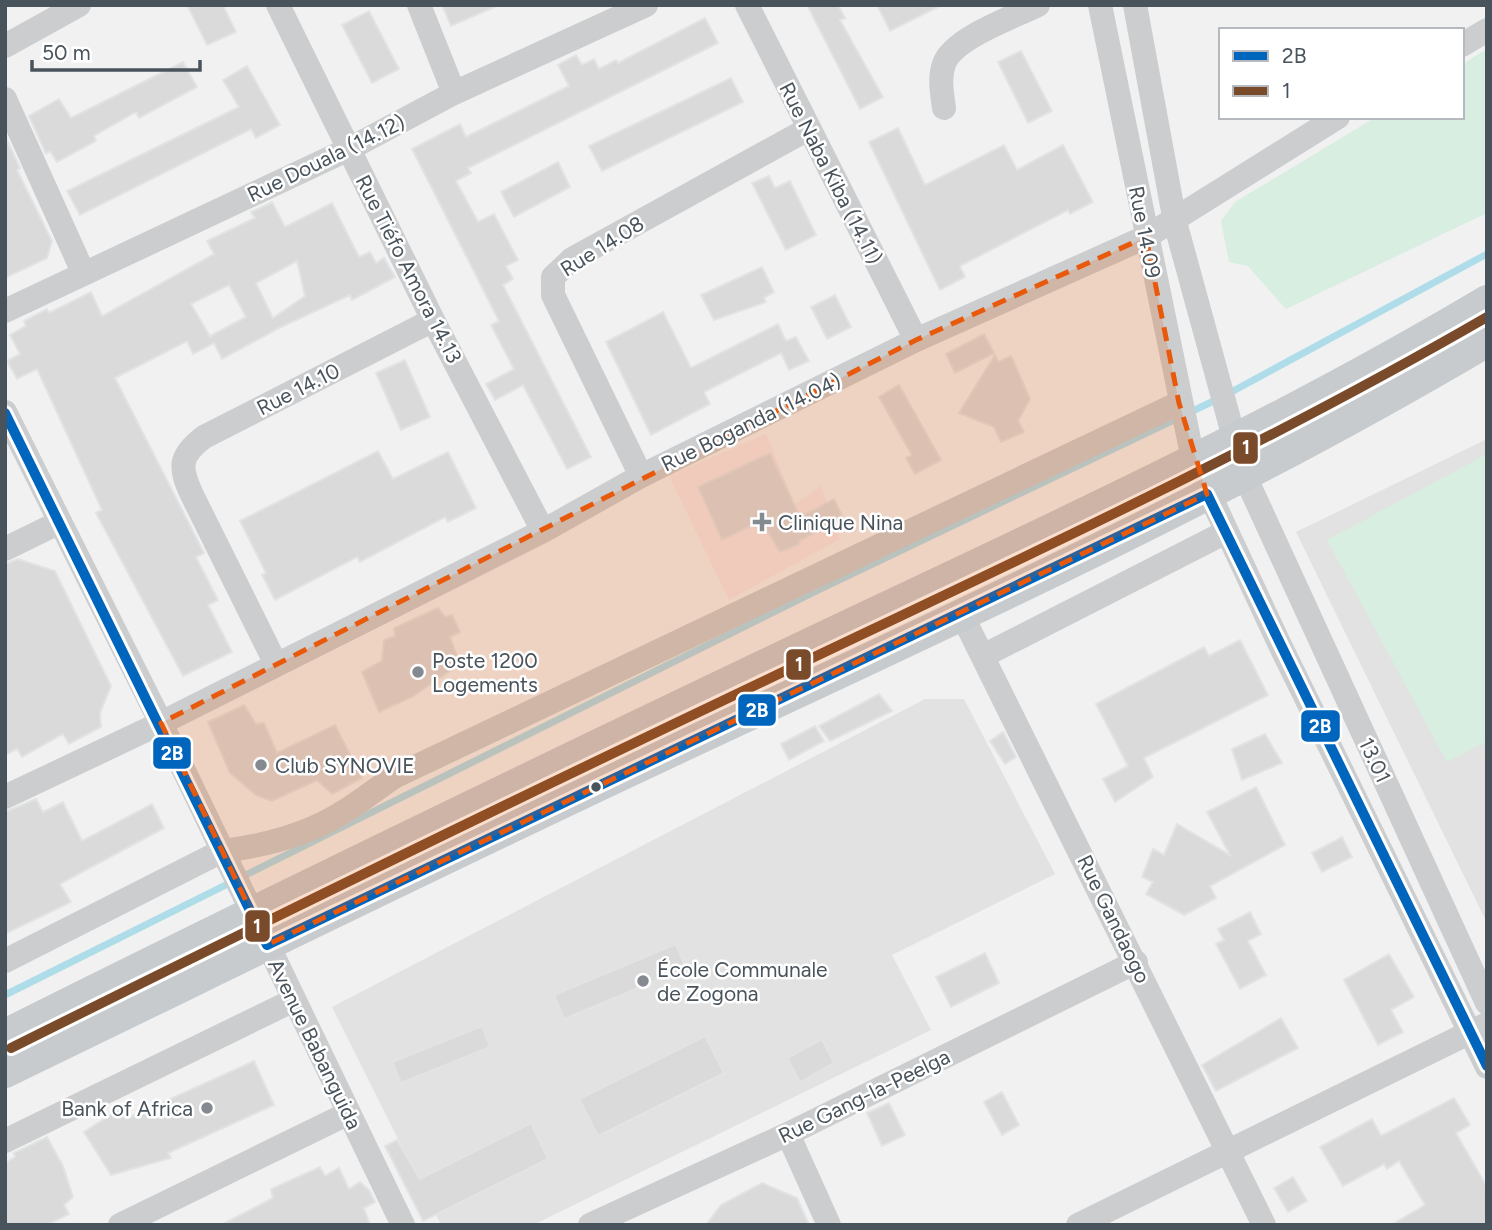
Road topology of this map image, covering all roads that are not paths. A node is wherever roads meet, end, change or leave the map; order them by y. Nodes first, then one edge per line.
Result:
1 (79, 5) edge
2 (278, 5) edge
3 (419, 5) edge
4 (646, 5) edge
5 (747, 5) edge
6 (1038, 5) edge
7 (1100, 5) edge
8 (1135, 5) edge
9 (1487, 30) edge
10 (9, 43) edge
11 (1464, 44) edge
12 (454, 93) junction
13 (5, 99) edge
14 (944, 108) dead end
15 (1335, 119) edge
16 (808, 129) junction
17 (349, 149) junction
18 (1175, 222) junction
19 (1146, 237) junction
20 (83, 272) junction
21 (1487, 301) edge
22 (5, 311) edge
23 (433, 320) junction
24 (916, 340) junction
25 (1487, 341) edge
26 (1179, 403) junction
27 (5, 412) edge
28 (1234, 438) junction
29 (1193, 459) junction
30 (1244, 474) junction
31 (641, 476) junction
32 (1207, 494) junction
33 (58, 523) junction
34 (543, 531) junction
35 (1226, 532) junction
36 (5, 549) edge
37 (962, 615) junction
38 (983, 656) junction
39 (276, 664) junction
40 (161, 723) junction
41 (5, 797) edge
42 (222, 851) junction
43 (253, 912) junction
44 (267, 945) junction
45 (5, 961) edge
46 (1136, 962) junction
47 (294, 1000) junction
48 (1487, 1003) edge
49 (1478, 1028) edge
50 (5, 1035) edge
51 (1487, 1067) edge
52 (5, 1073) edge
53 (347, 1114) junction
54 (788, 1134) junction
55 (5, 1141) edge
56 (1227, 1151) junction
57 (121, 1225) edge
58 (403, 1225) edge
59 (590, 1225) edge
60 (829, 1225) edge
61 (1079, 1225) edge
62 (1264, 1225) edge

1 - 10 street
2 - 17 street, Rue Tiéfo Amora 14.13
3 - 12 street
4 - 12 street, Rue Douala (14.12)
5 - 16 street, Rue Naba Kiba (14.11)
6 - 14 street
7 - 19 street, Rue 14.09
8 - 18 street, Rue 14.09
9 - 11 street
12 - 17 street, Rue Douala (14.12)
13 - 20 street
15 - 18 street, Rue Boganda (14.04)
16 - 24 street, Rue Naba Kiba (14.11)
16 - 31 street, Rue 14.08
17 - 20 street, Rue Douala (14.12)
17 - 23 street, Rue Tiéfo Amora 14.13
18 - 19 street, Rue Boganda (14.04)
18 - 28 street, Rue 14.09
19 - 24 street, Rue Boganda (14.04)
19 - 26 street, Rue 14.09
20 - 22 street, Rue Douala (14.12)
21 - 28 main road
23 - 34 street, Rue Tiéfo Amora 14.13
23 - 39 street, Rue 14.10
24 - 31 street, Rue Boganda (14.04)
25 - 30 main road
26 - 29 street, Rue 14.09
26 - 42 street
27 - 33 street, Avenue Babanguida
28 - 29 main road
28 - 30 street, 13.01
29 - 32 street, 13.01
29 - 43 main road
30 - 32 main road
30 - 48 street, 13.01
31 - 34 street, Rue Boganda (14.04)
32 - 35 street, 13.01
32 - 37 main road
33 - 36 street
33 - 40 street, Avenue Babanguida
34 - 39 street, Rue Boganda (14.04)
35 - 38 street
35 - 49 street, 13.01
37 - 38 street, Rue Gandaogo
37 - 44 main road
38 - 46 street, Rue Gandaogo
39 - 40 street, Rue Boganda (14.04)
40 - 41 street, Rue Boganda (14.04)
40 - 42 street, Avenue Babanguida
42 - 43 street, Avenue Babanguida
42 - 45 street
43 - 44 street, Avenue Babanguida
43 - 50 main road
44 - 47 street, Avenue Babanguida
44 - 52 main road
46 - 54 street, Rue Gang-la-Peelga
46 - 56 street, Rue Gandaogo
47 - 53 street, Avenue Babanguida
47 - 55 street
49 - 51 street, 13.01
49 - 56 street
53 - 57 street
53 - 58 street, Avenue Babanguida
54 - 59 street, Rue Gang-la-Peelga
54 - 60 street
56 - 61 street
56 - 62 street, Rue Gandaogo

